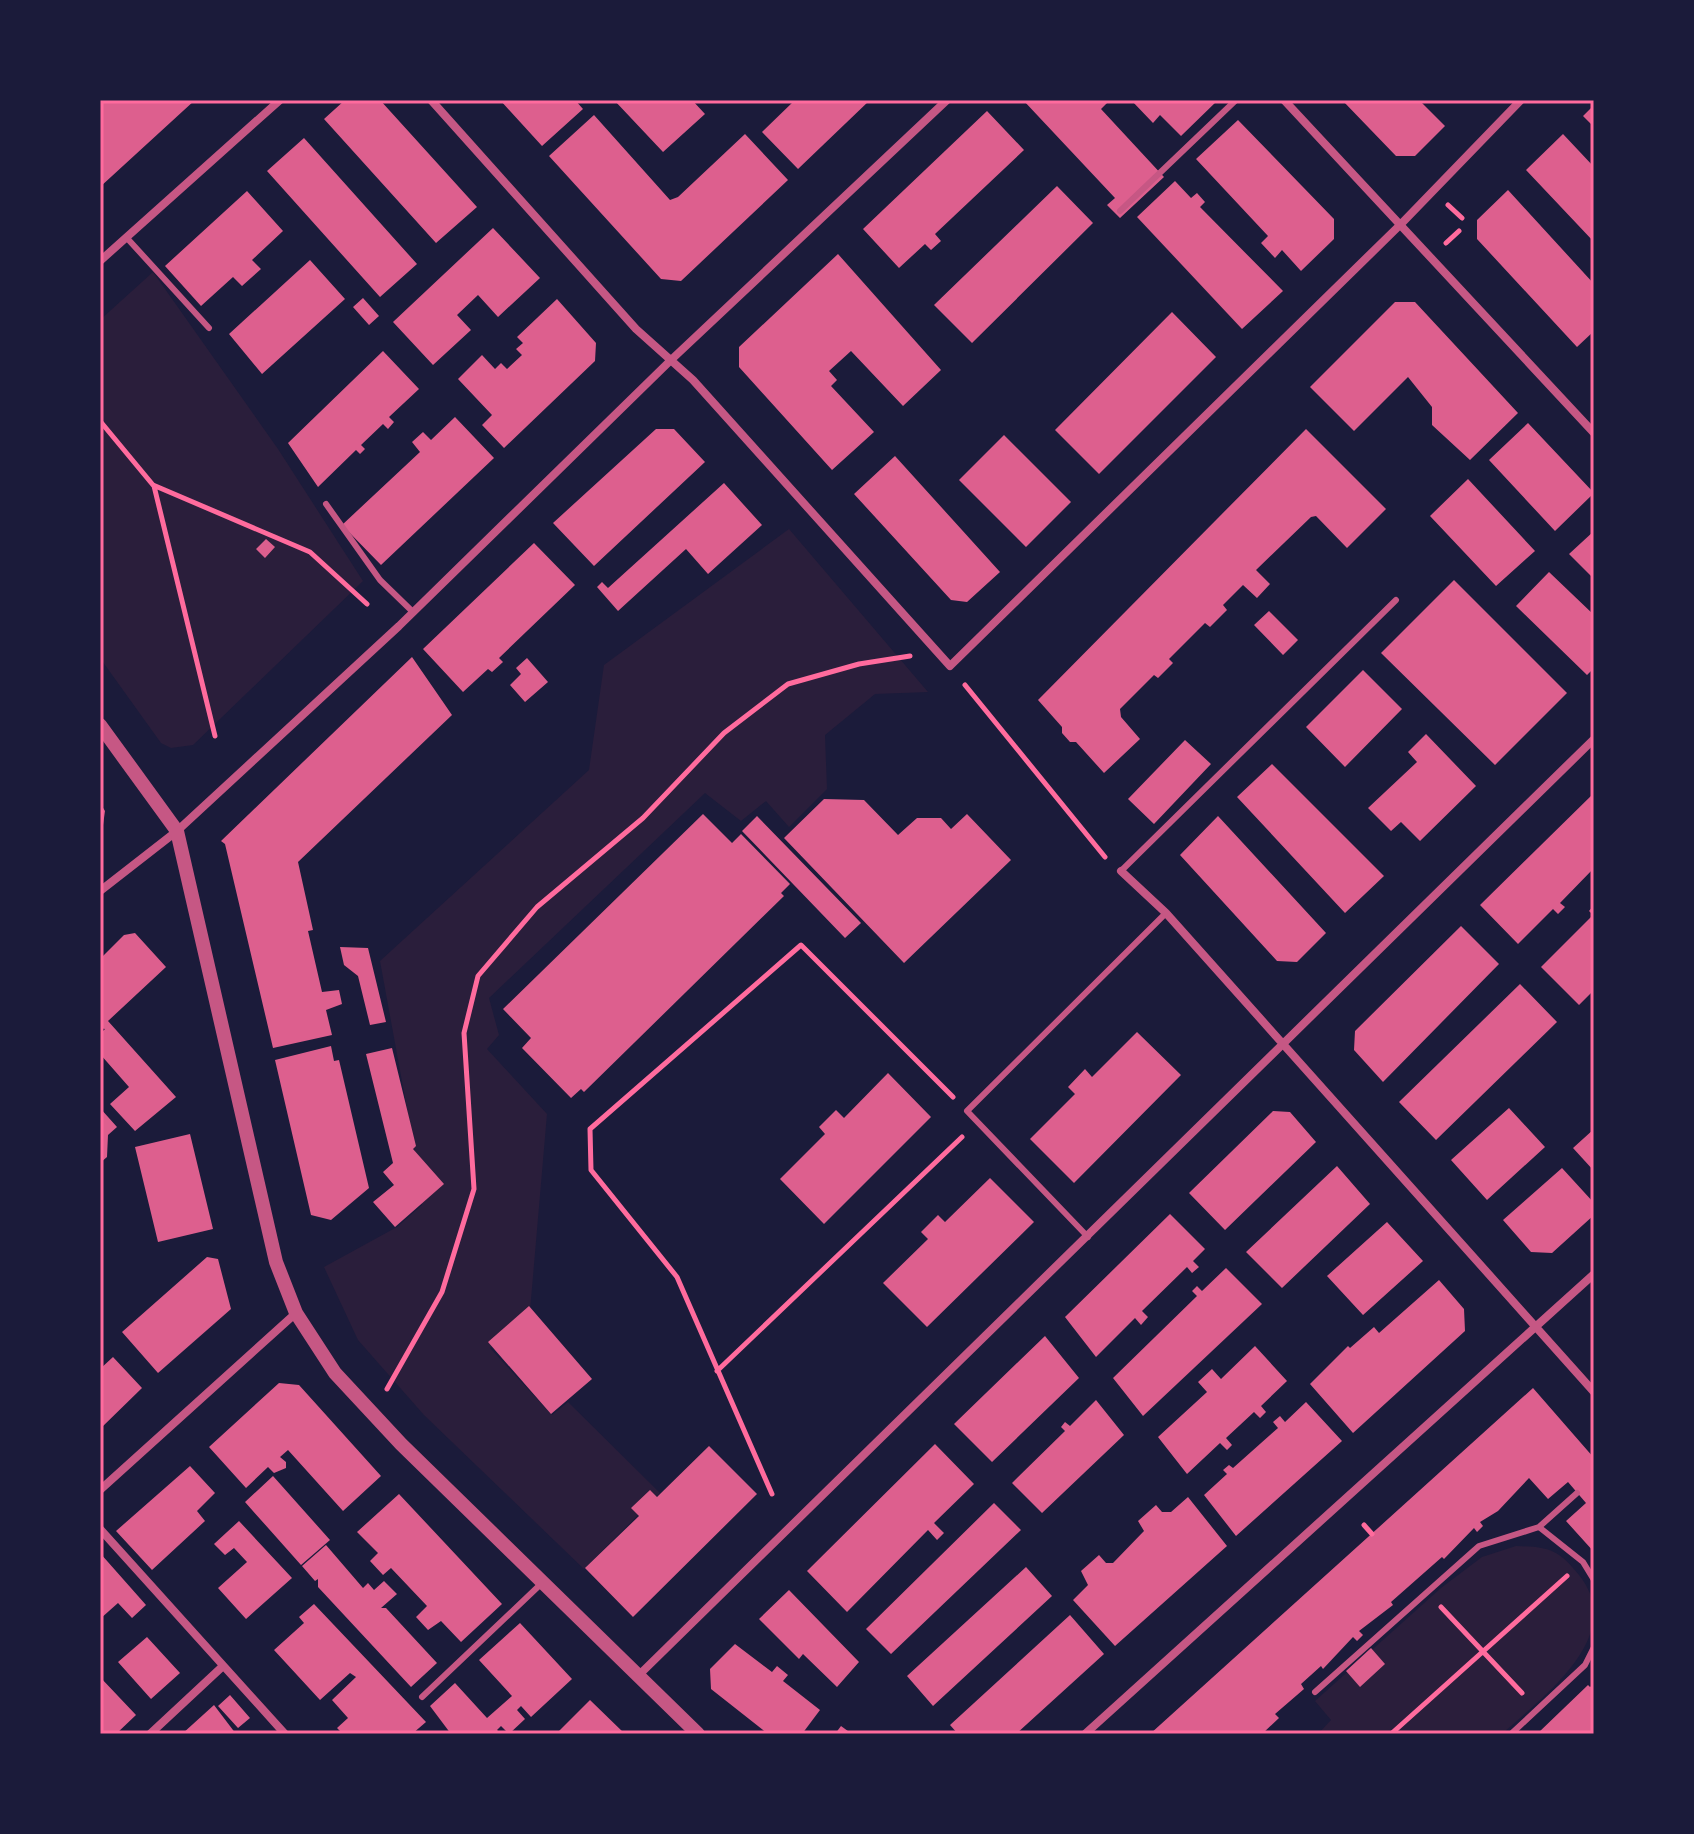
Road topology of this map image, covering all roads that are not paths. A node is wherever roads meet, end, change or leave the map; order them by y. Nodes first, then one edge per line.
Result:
1 (280, 100) edge
2 (431, 100) edge
3 (947, 100) edge
4 (1236, 100) edge
5 (1284, 100) edge
6 (1521, 100) edge
7 (1120, 211) dead end
8 (1402, 223) junction
9 (126, 237) junction
10 (100, 261) edge
11 (209, 328) dead end
12 (671, 360) junction
13 (1594, 433) edge
14 (326, 504) dead end
15 (1396, 600) dead end
16 (413, 612) junction
17 (100, 725) edge
18 (1594, 739) edge
19 (177, 831) junction
20 (1121, 871) joint
21 (100, 891) edge
22 (1166, 913) junction
23 (1285, 1044) junction
24 (1088, 1237) junction
25 (1594, 1274) edge
26 (296, 1313) junction
27 (1536, 1325) junction
28 (1594, 1392) edge
29 (100, 1490) edge
30 (1577, 1493) dead end
31 (1539, 1527) junction
32 (100, 1529) edge
33 (1594, 1580) edge
34 (543, 1582) junction
35 (1594, 1647) edge
36 (223, 1666) junction
37 (640, 1674) junction
38 (1315, 1692) dead end
39 (422, 1697) dead end
40 (150, 1734) edge
41 (285, 1734) edge
42 (698, 1734) edge
43 (1085, 1734) edge
44 (1511, 1734) edge

1 - 9 street
2 - 12 street
3 - 12 street
4 - 7 lane
5 - 8 street
6 - 8 street
8 - 12 street
8 - 13 street
9 - 10 street
9 - 11 lane
12 - 16 street
14 - 16 lane
15 - 20 lane
16 - 19 street
17 - 19 street
18 - 23 street
19 - 21 street
19 - 26 street
20 - 22 street
22 - 23 street
22 - 24 lane
23 - 24 street
23 - 27 street
24 - 37 street
25 - 27 street
26 - 29 street
26 - 34 street
27 - 28 street
27 - 43 street
30 - 31 lane
31 - 33 lane
31 - 38 lane
32 - 36 street
34 - 37 street
34 - 39 lane
35 - 44 lane
36 - 40 street
36 - 41 street
37 - 42 street

